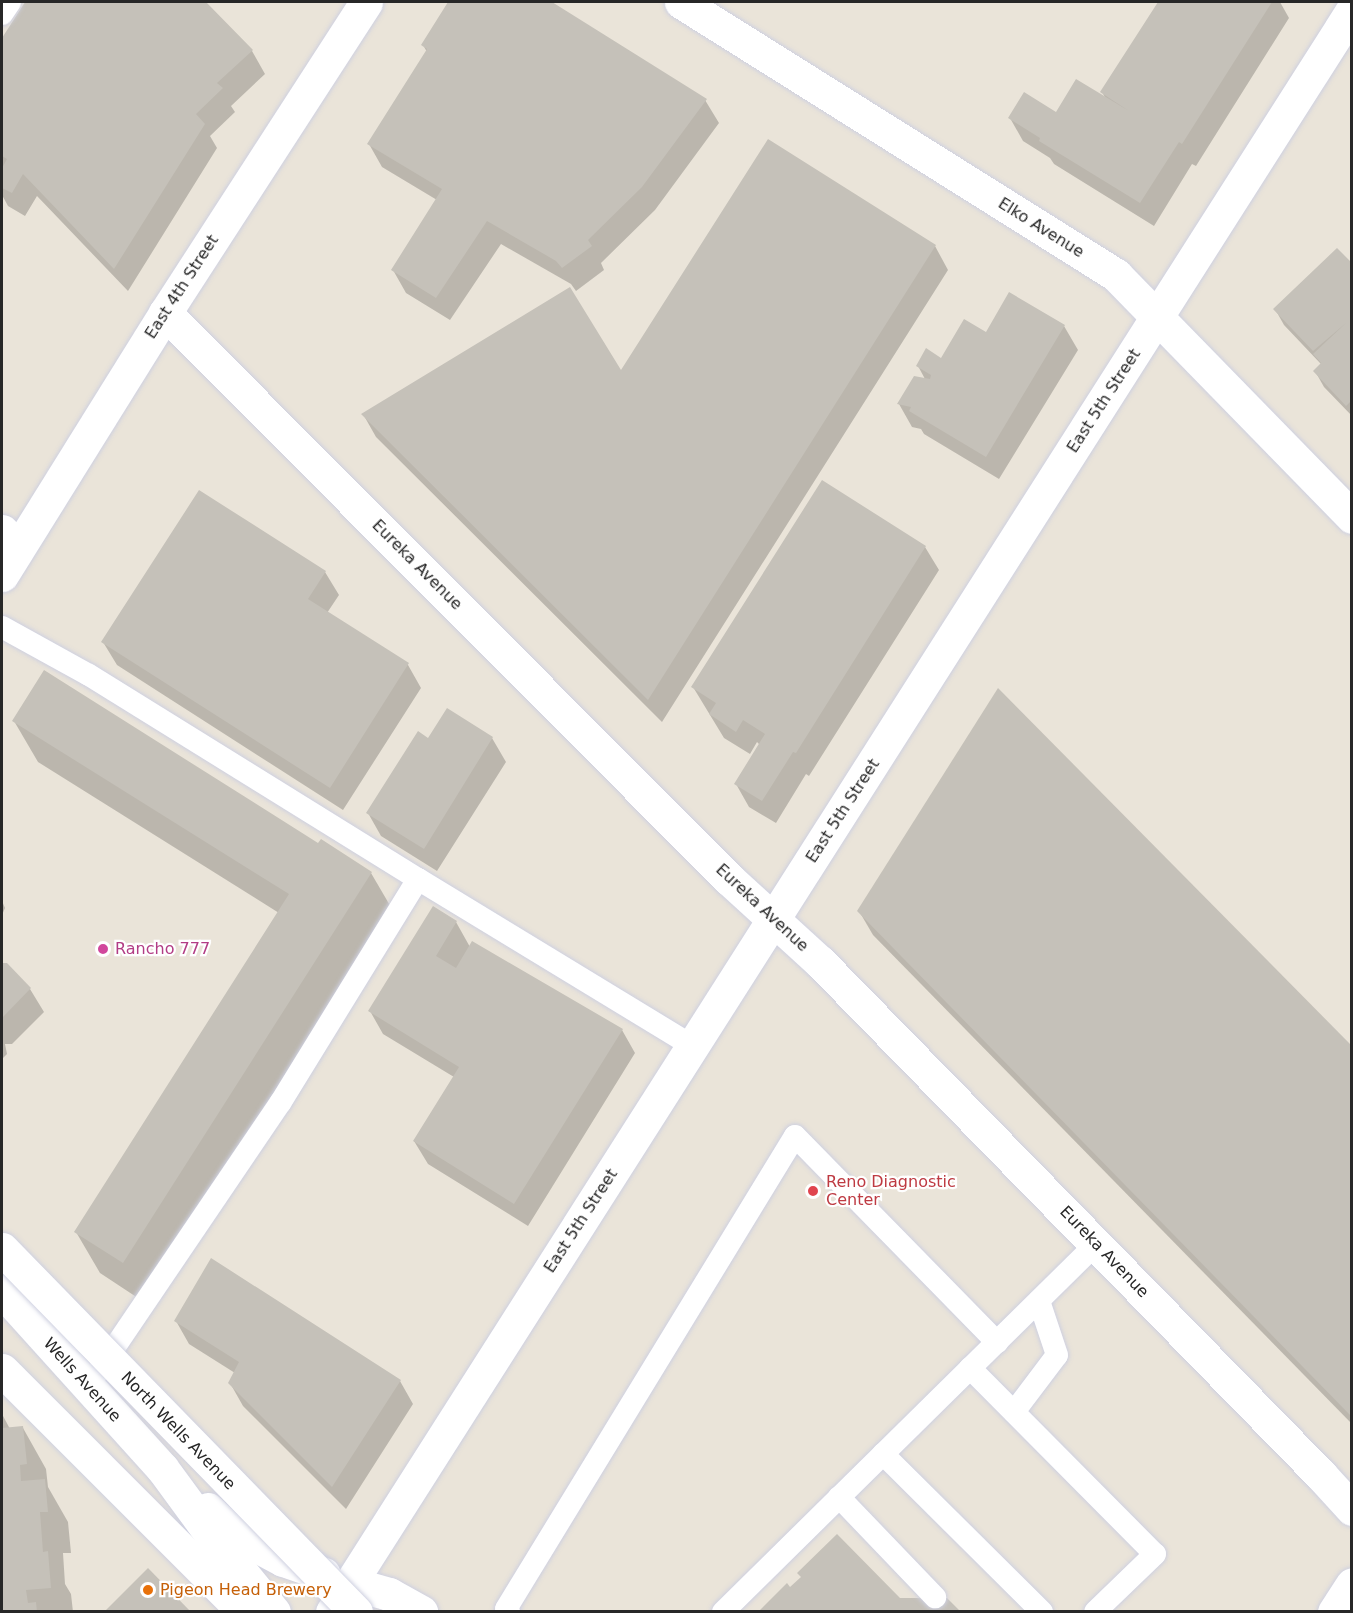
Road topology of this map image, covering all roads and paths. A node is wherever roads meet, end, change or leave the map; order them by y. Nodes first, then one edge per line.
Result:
1 (10, 2) edge
2 (366, 2) edge
3 (681, 2) edge
4 (2, 14) edge
5 (1350, 17) edge
6 (165, 313) junction
7 (1157, 318) junction
8 (1352, 517) edge
9 (7, 551) edge
10 (2, 627) edge
11 (418, 879) junction
12 (775, 918) junction
13 (693, 1046) junction
14 (1096, 1244) junction
15 (2, 1249) edge
16 (2, 1291) edge
17 (1039, 1301) junction
18 (997, 1341) junction
19 (970, 1368) junction
20 (2, 1370) edge
21 (88, 1387) junction
22 (1014, 1412) junction
23 (884, 1454) junction
24 (162, 1468) junction
25 (839, 1497) junction
26 (1352, 1509) edge
27 (1352, 1584) edge
28 (353, 1597) edge
29 (935, 1597) dead end
30 (244, 1611) edge
31 (274, 1611) edge
32 (332, 1611) edge
33 (422, 1611) edge
34 (509, 1611) edge
35 (723, 1611) edge
36 (1042, 1611) edge
37 (1095, 1611) edge
38 (1334, 1611) edge

1 - 4 lane
2 - 6 street, East 4th Street
3 - 7 street, Elko Avenue
5 - 7 street, East 5th Street
6 - 9 street, East 4th Street
6 - 12 street, Eureka Avenue
7 - 8 street, Elko Avenue
7 - 12 street, East 5th Street
10 - 11 lane
11 - 13 lane
11 - 21 lane
12 - 13 street, East 5th Street
12 - 14 street, Eureka Avenue
13 - 28 street, East 5th Street
14 - 17 lane
14 - 26 street, Eureka Avenue
15 - 28 street, North Wells Avenue, bridge
16 - 21 street, Wells Avenue
17 - 18 lane
17 - 22 lane
18 - 19 lane
18 - 34 lane
19 - 22 lane
19 - 23 lane
20 - 30 street
21 - 24 street, Wells Avenue
22 - 37 lane
23 - 25 lane
23 - 36 lane
24 - 28 street, Wells Avenue
24 - 31 street, Wells Avenue
25 - 29 lane
25 - 35 lane
27 - 38 street
28 - 32 street, East 5th Street
28 - 33 street, Wells Avenue

